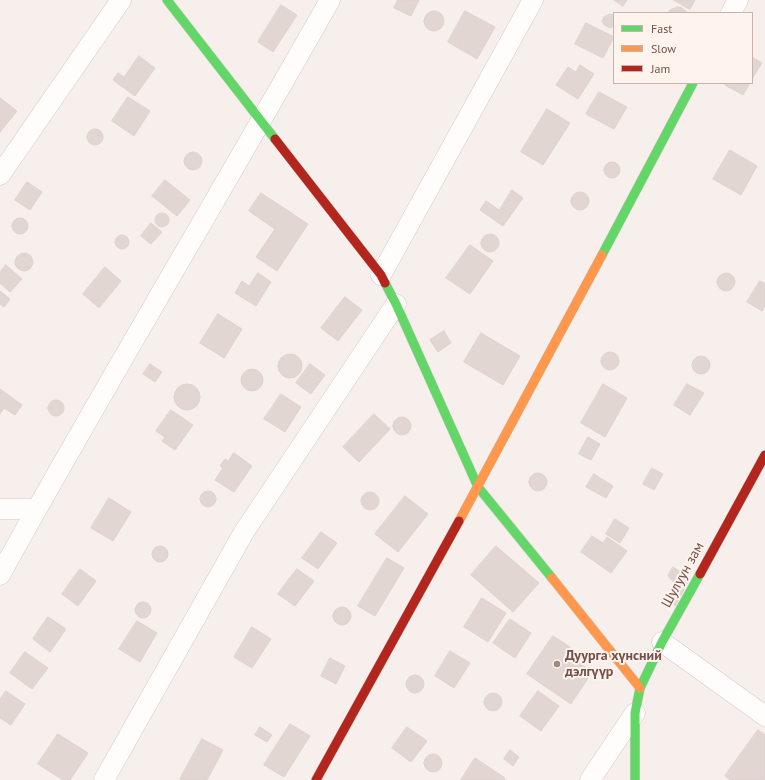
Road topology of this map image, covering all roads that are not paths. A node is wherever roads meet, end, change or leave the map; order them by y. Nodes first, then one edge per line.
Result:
1 (121, 0) edge
2 (167, 0) edge
3 (330, 0) edge
4 (533, 0) edge
5 (738, 0) edge
6 (732, 12) edge
7 (692, 84) edge
8 (261, 122) junction
9 (0, 175) edge
10 (381, 275) junction
11 (396, 304) junction
12 (765, 455) edge
13 (478, 487) junction
14 (0, 509) edge
15 (37, 509) junction
16 (0, 576) edge
17 (662, 642) junction
18 (640, 688) junction
19 (635, 713) junction
20 (765, 716) edge
21 (104, 780) edge
22 (316, 780) edge
23 (590, 780) edge
24 (635, 780) edge

1 - 9 street
2 - 8 street
3 - 8 street
4 - 10 street
5 - 6 street
7 - 13 street
8 - 10 street
8 - 15 street
10 - 11 street
11 - 13 street
11 - 21 street
12 - 17 street, Шулуун зам
13 - 18 street
13 - 22 street
14 - 15 street
15 - 16 street
17 - 18 street, Шулуун зам
17 - 20 street
18 - 19 street, Шулуун зам
19 - 23 street
19 - 24 street, Шулуун зам

